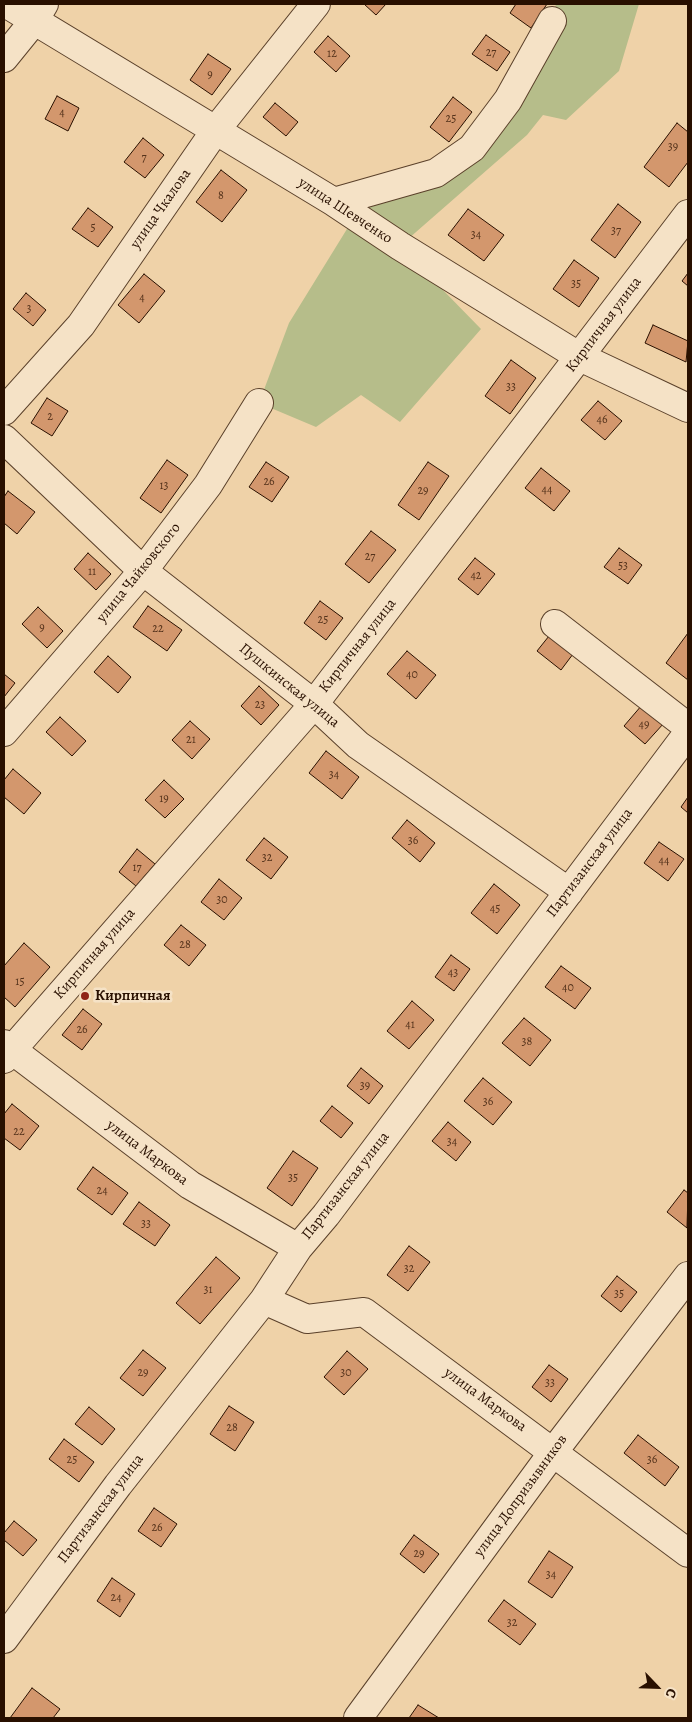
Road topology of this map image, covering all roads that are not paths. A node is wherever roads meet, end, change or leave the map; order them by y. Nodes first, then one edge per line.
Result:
1 (6, 4) edge
2 (316, 4) edge
3 (39, 12) edge
4 (552, 22) dead end
5 (4, 58) edge
6 (215, 131) junction
7 (334, 202) junction
8 (688, 214) edge
9 (580, 357) junction
10 (259, 403) dead end
11 (688, 408) edge
12 (4, 411) edge
13 (4, 439) edge
14 (143, 571) junction
15 (555, 624) dead end
16 (314, 704) junction
17 (688, 727) edge
18 (4, 732) edge
19 (688, 733) edge
20 (569, 892) junction
21 (6, 1051) edge
22 (298, 1248) junction
23 (688, 1276) edge
24 (264, 1300) junction
25 (554, 1451) junction
26 (688, 1553) edge
27 (4, 1639) edge
28 (358, 1718) edge

1 - 3 street, улица Шевченко
2 - 6 street, улица Чкалова
3 - 5 street
3 - 6 street, улица Шевченко
4 - 7 street
6 - 7 street, улица Шевченко
6 - 12 street, улица Чкалова
7 - 9 street, улица Шевченко
8 - 9 street, Кирпичная улица
9 - 11 street, улица Шевченко
9 - 16 street, Кирпичная улица
10 - 14 street, улица Чайковского
13 - 14 street, Пушкинская улица
14 - 16 street, Пушкинская улица
14 - 18 street, улица Чайковского
15 - 17 street
16 - 20 street, Пушкинская улица
16 - 21 street, Кирпичная улица
19 - 20 street, Партизанская улица
20 - 22 street, Партизанская улица
21 - 22 street, улица Маркова
22 - 24 street, Партизанская улица
23 - 25 street, улица Допризывников
24 - 25 street, улица Маркова
24 - 27 street, Партизанская улица
25 - 26 street, улица Маркова
25 - 28 street, улица Допризывников

